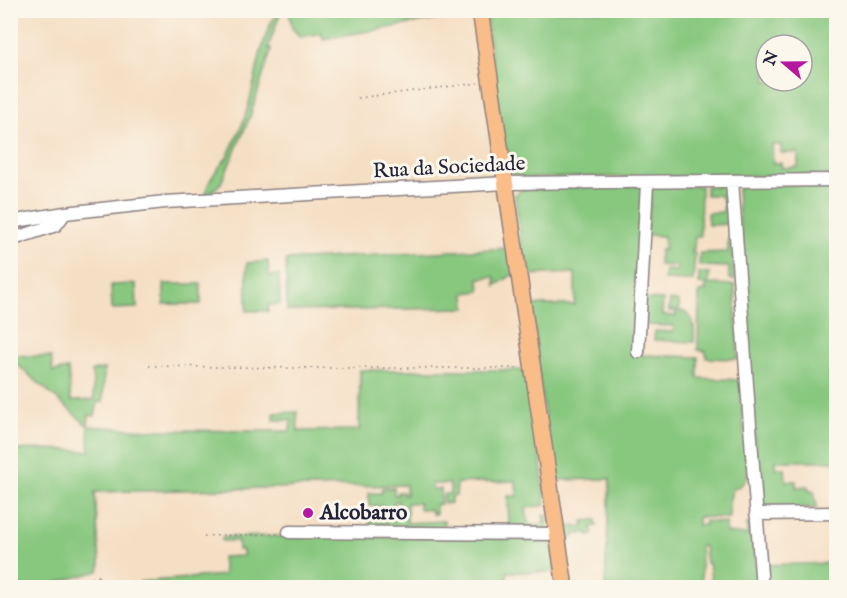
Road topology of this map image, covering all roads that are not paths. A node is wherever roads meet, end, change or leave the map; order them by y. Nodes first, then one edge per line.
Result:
1 (480, 10) edge
2 (837, 180) edge
3 (732, 181) junction
4 (506, 183) junction
5 (647, 183) junction
6 (65, 213) junction
7 (10, 222) edge
8 (10, 240) edge
9 (638, 352) dead end
10 (756, 513) junction
11 (837, 513) edge
12 (289, 532) road end
13 (557, 534) junction
14 (565, 588) edge
15 (762, 588) edge

1 - 4 main road
2 - 3 street, Rua da Sociedade
3 - 5 street, Rua da Sociedade
3 - 10 street
4 - 5 street, Rua da Sociedade
4 - 6 street, Rua da Sociedade
4 - 13 main road
5 - 9 street
6 - 7 street, Rua da Sociedade
6 - 8 street
10 - 11 street
10 - 15 street
12 - 13 street
13 - 14 main road

